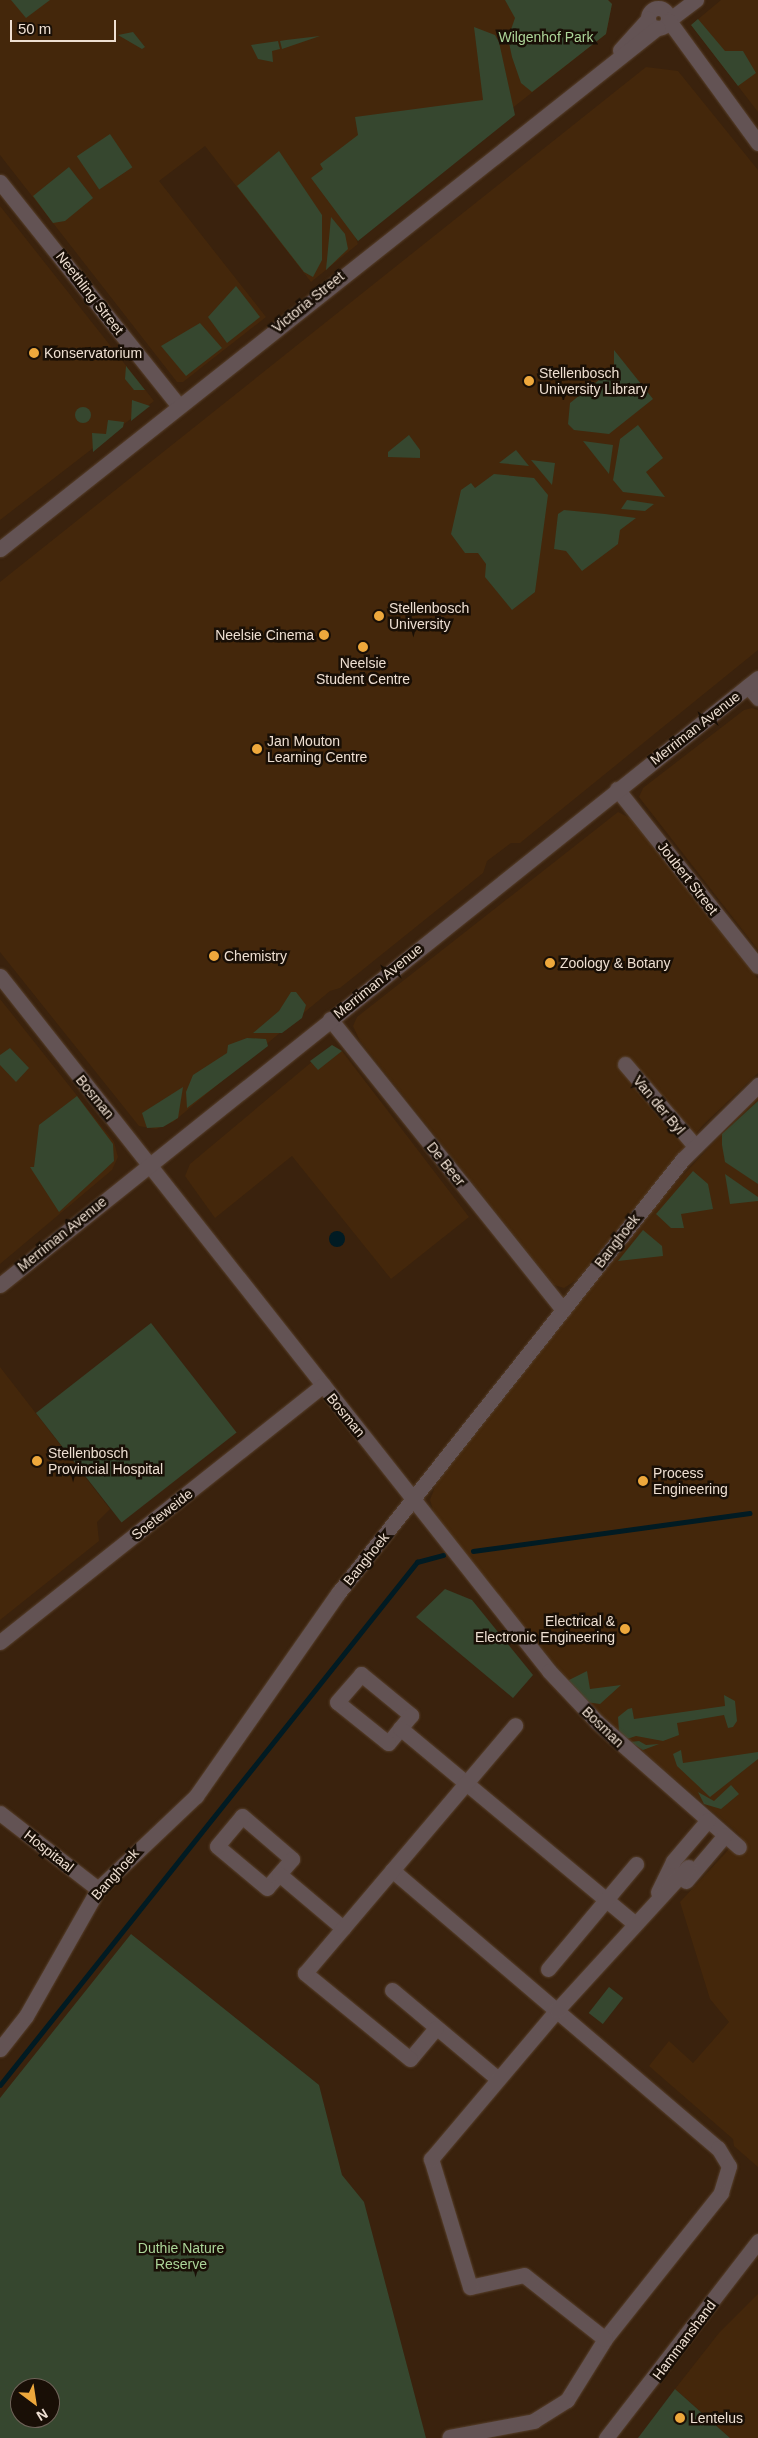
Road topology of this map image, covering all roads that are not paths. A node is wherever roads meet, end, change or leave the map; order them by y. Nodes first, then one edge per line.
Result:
1 (696, 0) edge
2 (659, 15) edge
3 (758, 143) edge
4 (0, 182) edge
5 (179, 406) junction
6 (0, 549) edge
7 (753, 682) edge
8 (758, 698) edge
9 (617, 789) junction
10 (758, 966) edge
11 (0, 976) edge
12 (330, 1019) junction
13 (625, 1064) dead end
14 (758, 1085) edge
15 (695, 1146) junction
16 (148, 1163) junction
17 (0, 1285) edge
18 (563, 1310) junction
19 (323, 1385) junction
20 (414, 1499) junction
21 (0, 1642) edge
22 (515, 1724) dead end
23 (400, 1728) junction
24 (465, 1783) junction
25 (0, 1813) edge
26 (717, 1828) junction
27 (710, 1846) junction
28 (739, 1847) dead end
29 (636, 1864) dead end
30 (392, 1870) junction
31 (279, 1874) junction
32 (98, 1890) junction
33 (667, 1892) junction
34 (606, 1900) junction
35 (650, 1906) junction
36 (635, 1924) junction
37 (343, 1928) junction
38 (548, 1969) dead end
39 (392, 1990) dead end
40 (558, 2010) junction
41 (436, 2028) junction
42 (0, 2049) edge
43 (498, 2079) junction
44 (758, 2241) edge
45 (605, 2339) junction
46 (510, 2433) edge
47 (449, 2437) edge
48 (606, 2438) edge

1 - 2 street, Victoria Street
2 - 3 street
2 - 5 street, Victoria Street
4 - 5 street, Neethling Street
5 - 6 street, Victoria Street
7 - 8 street
7 - 9 street, Merriman Avenue
9 - 10 street, Joubert Street
9 - 12 street, Merriman Avenue
11 - 16 street, Bosman
12 - 16 street, Merriman Avenue
12 - 18 street, De Beer
13 - 15 street, Van der Byl
14 - 15 street, Banghoek
15 - 18 street, Banghoek
16 - 17 street, Merriman Avenue
16 - 19 street, Bosman
18 - 20 street, Banghoek
19 - 20 street, Bosman
19 - 21 street, Soeteweide
20 - 26 street, Bosman
20 - 32 street, Banghoek
22 - 24 street
23 - 23 street
23 - 24 street
24 - 30 street
24 - 34 street
25 - 32 street, Hospitaal
26 - 27 street
26 - 28 street, Bosman
26 - 35 street
27 - 33 street
27 - 33 street
29 - 34 street
30 - 37 street
30 - 40 street
31 - 31 street
31 - 37 street
32 - 42 street, Banghoek
33 - 35 street
34 - 36 street
34 - 38 street
35 - 36 street
36 - 40 street
37 - 41 street
39 - 41 street
40 - 43 street
40 - 45 street
41 - 43 street
43 - 45 street
44 - 48 street, Hammanshand
45 - 46 street
46 - 47 street

